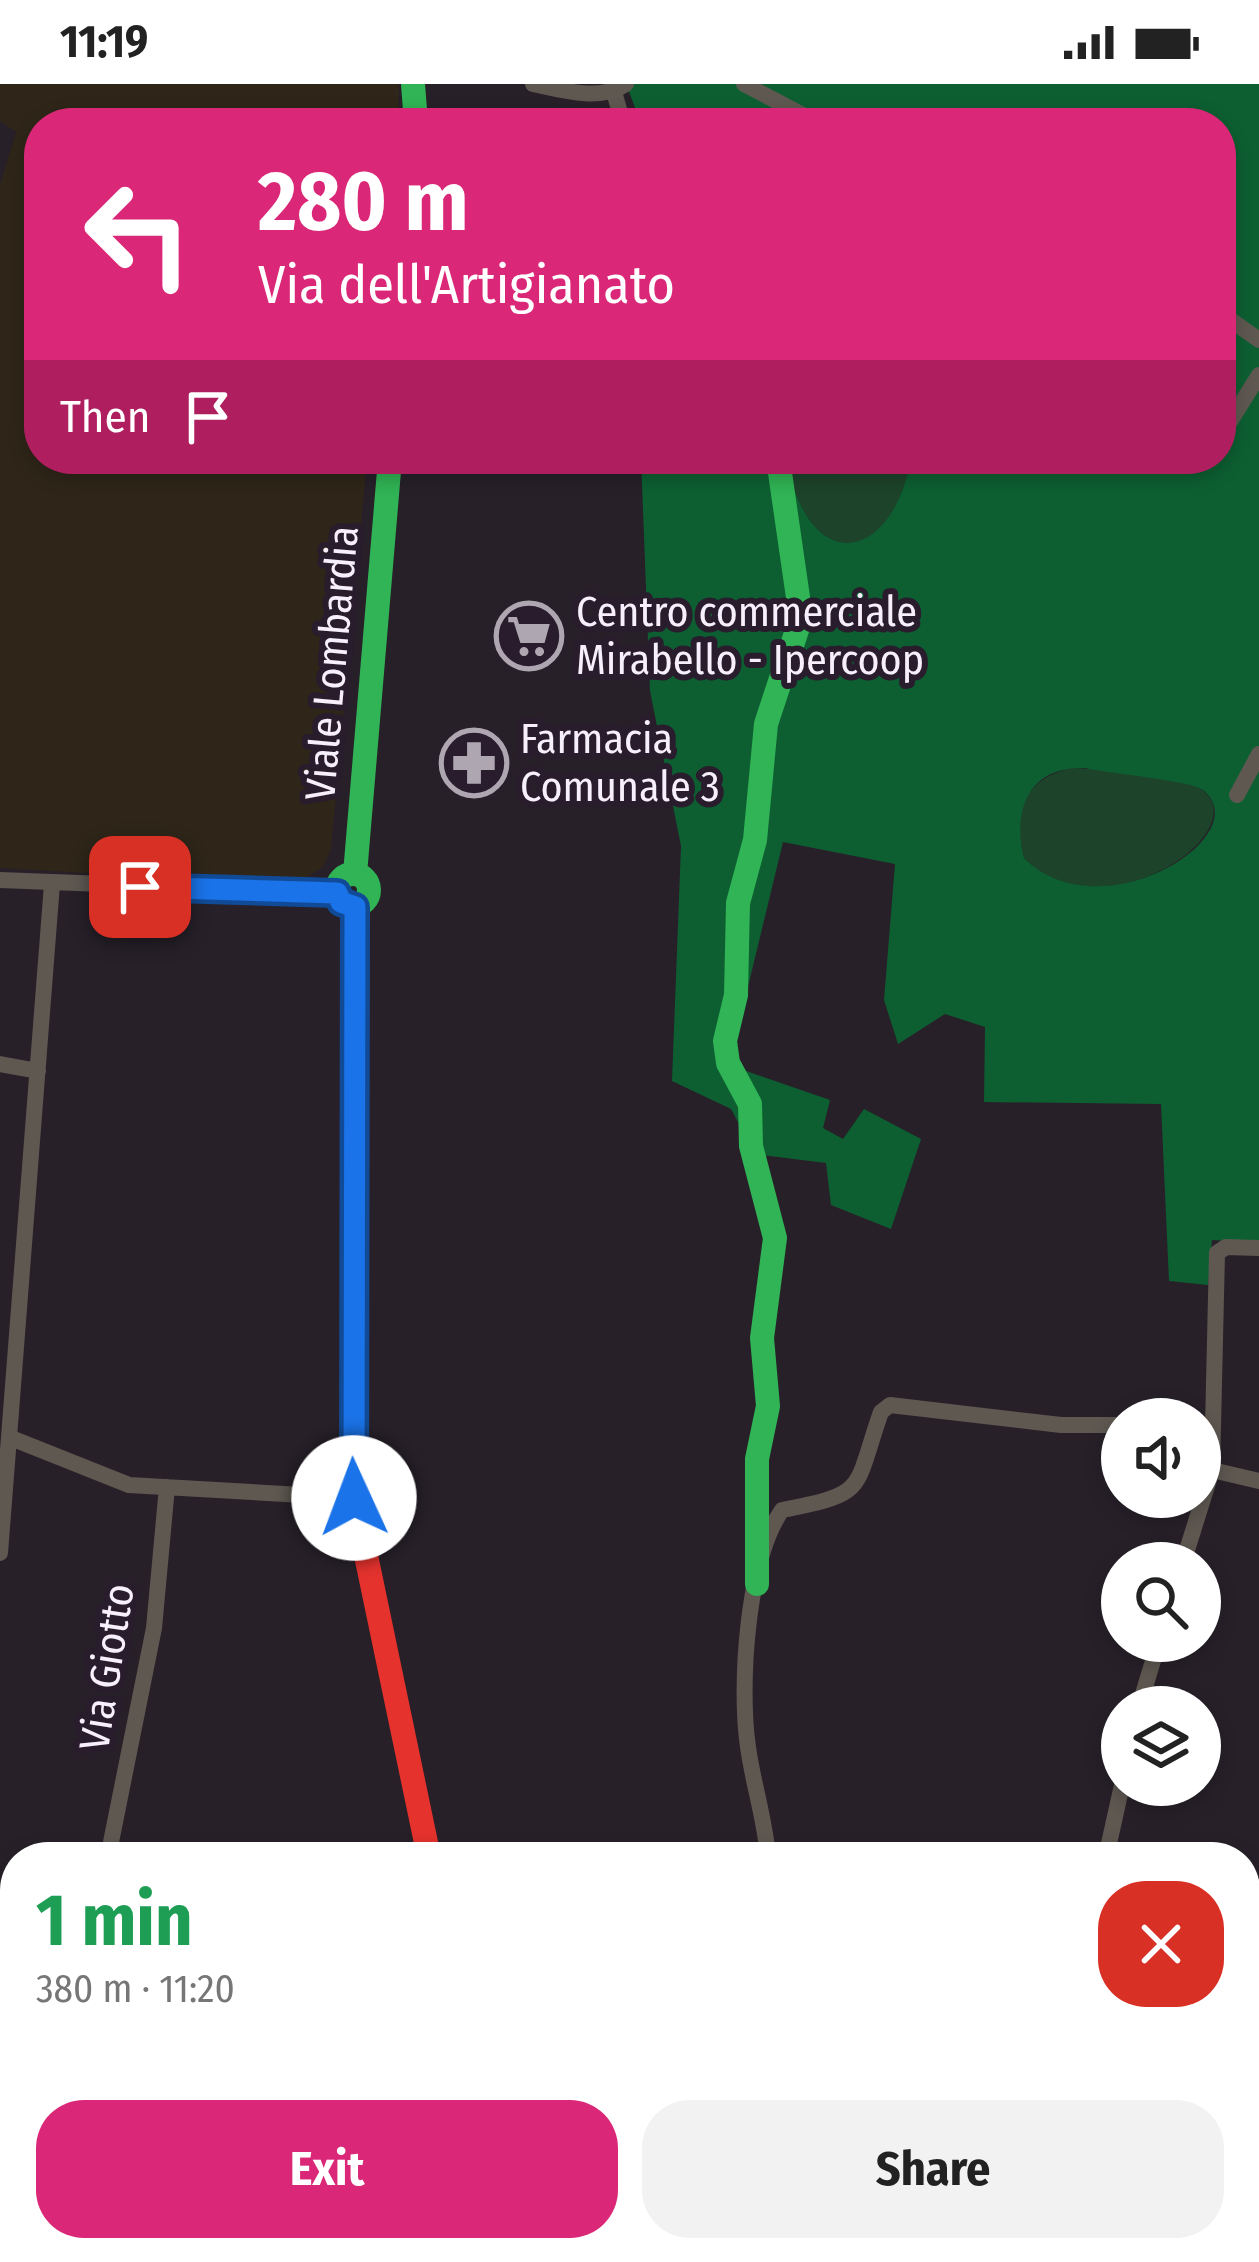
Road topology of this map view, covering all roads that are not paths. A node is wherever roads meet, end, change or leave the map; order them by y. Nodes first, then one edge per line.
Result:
1 (533, 84) edge
2 (744, 84) edge
3 (620, 88) edge
4 (790, 108) edge
5 (1259, 375) edge
6 (1236, 412) edge
7 (388, 474) edge
8 (780, 474) edge
9 (1259, 754) edge
10 (1238, 795) dead end
11 (0, 880) edge
12 (52, 884) junction
13 (346, 900) junction
14 (0, 1064) edge
15 (38, 1070) junction
16 (1259, 1248) edge
17 (1209, 1398) edge
18 (1101, 1425) edge
19 (11, 1438) junction
20 (1221, 1473) edge
21 (1259, 1480) edge
22 (166, 1487) junction
23 (354, 1498) junction
24 (0, 1553) edge
25 (757, 1584) junction
26 (1117, 1806) edge
27 (111, 1842) edge
28 (426, 1842) edge
29 (765, 1842) edge
30 (1109, 1842) edge

1 - 3 street
2 - 4 street
5 - 6 street
7 - 13 main road, Viale Lombardia
8 - 25 main road
9 - 10 street
11 - 12 street
12 - 13 street
12 - 15 street
13 - 23 main road
14 - 15 street
15 - 19 street
16 - 17 street
18 - 25 street
19 - 22 street
19 - 24 street
20 - 21 street
22 - 23 street
22 - 27 street, Via Giotto
23 - 28 main road
25 - 29 street
26 - 30 street

